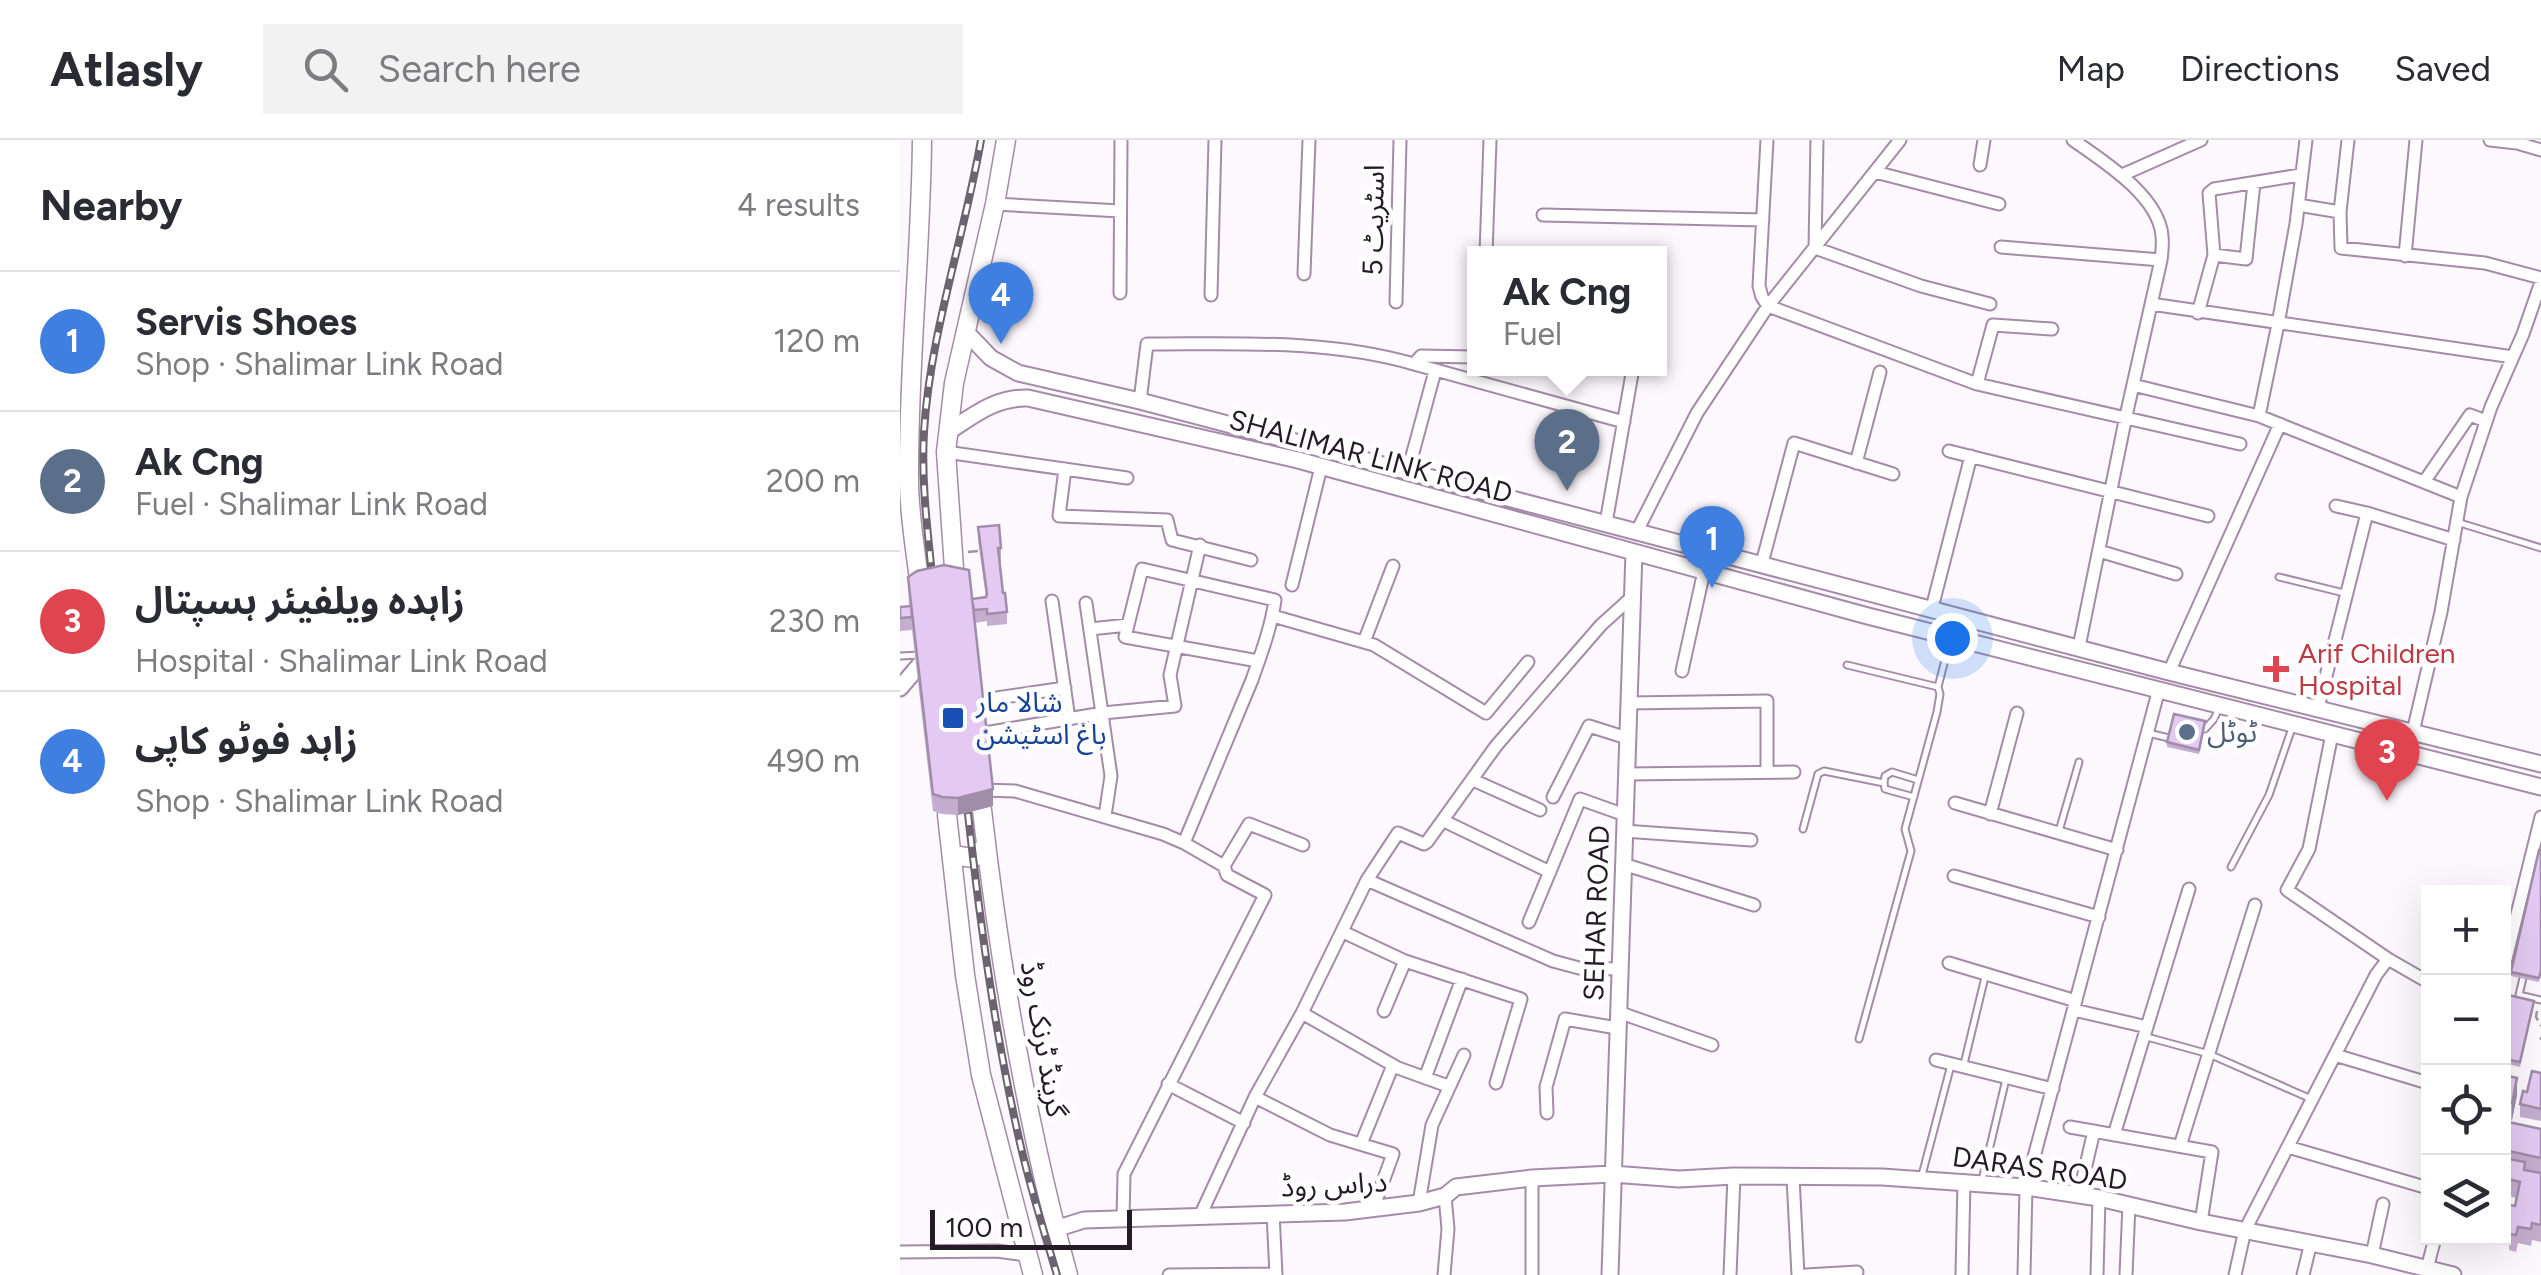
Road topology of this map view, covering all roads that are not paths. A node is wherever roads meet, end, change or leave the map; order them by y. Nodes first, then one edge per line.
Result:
1 (922, 140) edge
2 (1006, 140) edge
3 (1121, 140) edge
4 (1215, 140) edge
5 (1309, 140) edge
6 (1400, 140) edge
7 (1490, 140) edge
8 (1767, 140) edge
9 (1818, 140) edge
10 (1900, 140) edge
11 (1984, 140) edge
12 (2073, 140) edge
13 (2201, 140) edge
14 (2306, 140) edge
15 (2348, 140) edge
16 (2416, 140) edge
17 (2490, 140) edge
18 (2541, 150) edge
19 (1980, 165) dead end
20 (1875, 172) junction
21 (2122, 175) junction
22 (2300, 175) junction
23 (2254, 184) junction
24 (995, 204) junction
25 (1999, 204) dead end
26 (2298, 205) junction
27 (1120, 211) junction
28 (2340, 212) junction
29 (1543, 216) dead end
30 (1763, 220) junction
31 (1486, 246) edge
32 (2001, 247) dead end
33 (1814, 248) junction
34 (2214, 256) junction
35 (2406, 256) junction
36 (2162, 260) junction
37 (1304, 274) dead end
38 (2541, 280) edge
39 (1120, 293) dead end
40 (1211, 295) dead end
41 (1396, 302) dead end
42 (1990, 304) dead end
43 (2151, 304) junction
44 (1768, 306) junction
45 (2537, 306) edge
46 (2198, 313) junction
47 (2278, 324) junction
48 (2052, 329) dead end
49 (965, 331) junction
50 (1467, 357) edge
51 (2513, 357) junction
52 (1414, 364) junction
53 (1435, 371) junction
54 (1880, 372) dead end
55 (1633, 376) edge
56 (1977, 384) junction
57 (2133, 385) junction
58 (1140, 401) junction
59 (2126, 416) junction
60 (2259, 416) junction
61 (2486, 420) junction
62 (1624, 422) junction
63 (2280, 424) junction
64 (948, 442) junction
65 (2240, 444) dead end
66 (1950, 450) dead end
67 (1971, 456) junction
68 (1373, 462) junction
69 (1856, 463) junction
70 (1321, 467) junction
71 (1065, 469) junction
72 (1408, 471) junction
73 (1894, 474) dead end
74 (1127, 478) dead end
75 (1368, 480) junction
76 (2424, 482) junction
77 (2112, 490) junction
78 (2462, 497) junction
79 (2336, 506) dead end
80 (2366, 513) junction
81 (2208, 516) dead end
82 (2457, 522) junction
83 (1606, 523) junction
84 (1637, 531) junction
85 (906, 532) edge
86 (2454, 540) junction
87 (1200, 545) junction
88 (2541, 548) edge
89 (2099, 550) junction
90 (1634, 552) junction
91 (1251, 560) dead end
92 (1762, 563) junction
93 (1394, 566) dead end
94 (1704, 571) junction
95 (2176, 574) dead end
96 (2278, 577) dead end
97 (1192, 581) junction
98 (955, 583) edge
99 (1292, 585) dead end
100 (920, 588) edge
101 (1870, 592) junction
102 (2346, 594) junction
103 (1632, 597) junction
104 (1052, 601) dead end
105 (1086, 603) dead end
106 (1932, 608) junction
107 (1864, 615) junction
108 (1273, 616) junction
109 (1128, 625) junction
110 (1090, 629) junction
111 (1950, 638) junction
112 (1364, 642) junction
113 (1177, 647) junction
114 (2078, 648) junction
115 (928, 655) joint
116 (900, 656) edge
117 (1258, 661) junction
118 (1528, 662) dead end
119 (1846, 665) dead end
120 (1682, 671) dead end
121 (2169, 672) junction
122 (1938, 687) junction
123 (900, 688) edge
124 (1064, 688) junction
125 (2160, 690) junction
126 (969, 702) edge
127 (1628, 702) junction
128 (2220, 705) junction
129 (2318, 708) junction
130 (1103, 713) junction
131 (2017, 713) dead end
132 (1069, 718) junction
133 (2294, 724) junction
134 (2205, 729) edge
135 (2412, 732) junction
136 (2148, 733) junction
137 (2332, 734) junction
138 (973, 736) edge
139 (1627, 738) junction
140 (2169, 738) edge
141 (2079, 762) dead end
142 (2541, 764) edge
143 (1767, 772) junction
144 (1794, 772) dead end
145 (1626, 774) junction
146 (1472, 780) junction
147 (1918, 780) junction
148 (1884, 782) junction
149 (2541, 787) edge
150 (980, 790) edge
151 (1554, 797) dead end
152 (1914, 797) junction
153 (1955, 803) dead end
154 (982, 810) dead end
155 (1540, 810) dead end
156 (947, 814) edge
157 (1990, 814) junction
158 (1104, 816) junction
159 (2541, 818) edge
160 (1444, 822) junction
161 (1624, 823) junction
162 (1803, 829) dead end
163 (2058, 833) junction
164 (1750, 840) dead end
165 (1184, 843) junction
166 (986, 846) junction
167 (1304, 846) dead end
168 (2117, 850) junction
169 (952, 855) junction
170 (1623, 864) junction
171 (1224, 866) junction
172 (2231, 866) dead end
173 (1550, 872) junction
174 (1954, 876) dead end
175 (1368, 880) junction
176 (2188, 890) dead end
177 (1754, 904) dead end
178 (2255, 905) dead end
179 (993, 907) junction
180 (2099, 916) junction
181 (959, 919) junction
182 (1529, 922) dead end
183 (1343, 932) junction
184 (2511, 939) edge
185 (2388, 960) junction
186 (1405, 961) junction
187 (1948, 964) dead end
188 (1619, 969) junction
189 (1986, 974) junction
190 (2421, 978) edge
191 (2523, 978) edge
192 (1462, 980) junction
193 (2540, 1000) edge
194 (2075, 1005) junction
195 (1384, 1011) dead end
196 (1302, 1013) junction
197 (1618, 1020) junction
198 (2146, 1031) junction
199 (1859, 1039) dead end
200 (1712, 1046) dead end
201 (2209, 1054) junction
202 (1464, 1055) dead end
203 (2335, 1055) junction
204 (1936, 1060) dead end
205 (1393, 1065) junction
206 (1957, 1065) junction
207 (1424, 1078) junction
208 (2006, 1078) junction
209 (2421, 1080) edge
210 (1496, 1083) dead end
211 (1168, 1084) junction
212 (1448, 1086) junction
213 (2052, 1089) junction
214 (1256, 1098) junction
215 (2312, 1099) junction
216 (1547, 1114) dead end
217 (1244, 1123) junction
218 (2070, 1127) dead end
219 (2094, 1132) junction
220 (2114, 1135) junction
221 (1361, 1144) junction
222 (2180, 1146) junction
223 (2288, 1147) junction
224 (1612, 1174) junction
225 (1734, 1176) junction
226 (1793, 1176) junction
227 (1532, 1178) junction
228 (1921, 1178) junction
229 (1964, 1181) junction
230 (1981, 1183) junction
231 (2421, 1186) edge
232 (2026, 1187) junction
233 (2079, 1195) junction
234 (1445, 1196) junction
235 (2099, 1198) junction
236 (1419, 1203) junction
237 (2129, 1204) junction
238 (2382, 1204) dead end
239 (1373, 1209) junction
240 (1273, 1213) junction
241 (1200, 1216) junction
242 (1123, 1219) junction
243 (2201, 1222) junction
244 (1055, 1229) junction
245 (2245, 1230) junction
246 (2310, 1242) junction
247 (2433, 1245) edge
248 (900, 1252) edge
249 (1026, 1255) junction
250 (2372, 1255) junction
251 (2426, 1270) junction
252 (1857, 1272) dead end
253 (1276, 1274) edge
254 (1033, 1275) edge
255 (1068, 1275) edge
256 (1169, 1275) edge
257 (1232, 1275) edge
258 (1444, 1275) edge
259 (1532, 1275) edge
260 (1610, 1275) edge
261 (1730, 1275) edge
262 (1798, 1275) edge
263 (1806, 1275) edge
264 (1962, 1275) edge
265 (2024, 1275) edge
266 (2097, 1275) edge
267 (2126, 1275) edge
268 (2236, 1275) edge
269 (2303, 1275) edge
270 (2453, 1275) edge

1 - 85 main road
2 - 24 main road
3 - 27 street
4 - 40 street
5 - 37 street
6 - 41 street, اسٹریٹ 5
7 - 31 street
8 - 30 street
9 - 33 street
10 - 20 street
11 - 19 street
12 - 21 street
13 - 21 street
14 - 22 street
15 - 28 street
16 - 35 street
17 - 18 street
20 - 25 street
20 - 33 street
21 - 36 street
22 - 23 street
22 - 26 street
23 - 34 street
23 - 34 street
24 - 27 street
24 - 49 main road
26 - 28 street
26 - 47 street
27 - 39 street
28 - 35 street
29 - 30 street
30 - 44 street
32 - 36 street
33 - 42 street
33 - 44 street
34 - 46 street
35 - 38 street
36 - 43 street
38 - 45 street
43 - 46 street
43 - 57 street
44 - 56 street
44 - 84 street
45 - 51 street
46 - 47 street
47 - 51 street
47 - 60 street
48 - 56 street
49 - 58 main road, SHALIMAR LINK ROAD
49 - 64 main road
50 - 52 street
51 - 61 street
52 - 53 street
52 - 58 street
53 - 62 street
53 - 72 street
54 - 69 street
55 - 62 street
56 - 59 street
57 - 59 street
57 - 60 street
58 - 68 main road, SHALIMAR LINK ROAD
59 - 65 street
59 - 77 street
60 - 63 street
61 - 76 street
61 - 78 street
62 - 83 street
63 - 76 street
63 - 121 street
64 - 70 main road, SHALIMAR LINK ROAD
64 - 71 street
64 - 98 main road
66 - 67 street
67 - 77 street
67 - 106 street
68 - 72 main road, SHALIMAR LINK ROAD
68 - 75 main road
69 - 73 street
69 - 92 street
70 - 75 main road, SHALIMAR LINK ROAD
70 - 99 street
71 - 74 street
71 - 87 street
72 - 83 main road, SHALIMAR LINK ROAD
75 - 90 main road, SHALIMAR LINK ROAD
76 - 78 street
77 - 81 street
77 - 89 street
78 - 82 street
79 - 80 street
80 - 86 street
80 - 102 street
82 - 86 street
82 - 88 lane
83 - 84 main road, SHALIMAR LINK ROAD
84 - 92 main road, SHALIMAR LINK ROAD
85 - 100 main road
86 - 135 street
87 - 91 street
87 - 97 street
89 - 95 street
89 - 114 street
90 - 94 main road, SHALIMAR LINK ROAD
90 - 103 main road, SEHAR ROAD
92 - 101 main road, SHALIMAR LINK ROAD
93 - 112 street
94 - 107 main road, SHALIMAR LINK ROAD
94 - 120 street
96 - 102 lane
97 - 108 street
97 - 109 street
97 - 113 street
101 - 106 main road, SHALIMAR LINK ROAD
101 - 107 main road
102 - 129 street
103 - 127 main road, SEHAR ROAD
103 - 146 street
104 - 124 street
105 - 110 street
106 - 114 main road, SHALIMAR LINK ROAD
107 - 111 main road, SHALIMAR LINK ROAD
108 - 112 street
108 - 117 street
109 - 110 street
109 - 113 street
110 - 130 street
111 - 122 lane
111 - 125 main road, SHALIMAR LINK ROAD
112 - 118 street
113 - 117 street
113 - 130 street
114 - 121 main road, SHALIMAR LINK ROAD
115 - 116 lane
115 - 123 main road
117 - 165 street
119 - 122 lane
121 - 129 main road, SHALIMAR LINK ROAD
122 - 147 lane
124 - 126 street
124 - 132 street
125 - 128 main road, SHALIMAR LINK ROAD
125 - 136 street
127 - 139 main road, SEHAR ROAD
127 - 143 street
128 - 133 main road, SHALIMAR LINK ROAD
128 - 134 lane
129 - 135 main road, SHALIMAR LINK ROAD
130 - 132 street
130 - 158 street
131 - 157 street
132 - 138 street
133 - 137 main road, SHALIMAR LINK ROAD
133 - 172 lane
135 - 142 main road, SHALIMAR LINK ROAD
136 - 140 lane
136 - 168 street
137 - 149 main road, SHALIMAR LINK ROAD
137 - 185 street
139 - 145 main road, SEHAR ROAD
139 - 151 street
141 - 163 lane
143 - 144 street
143 - 145 street
145 - 161 main road, SEHAR ROAD
146 - 155 street
146 - 160 street
147 - 148 lane
147 - 152 lane
148 - 152 lane
148 - 162 lane
150 - 158 street
152 - 199 lane
153 - 157 street
154 - 166 main road, گرینڈ ٹرنک روڈ
156 - 169 main road
157 - 163 street
158 - 165 street
159 - 184 street
160 - 173 street
160 - 175 street
161 - 164 street
161 - 170 main road, SEHAR ROAD
161 - 173 street
163 - 168 street
165 - 171 street
166 - 169 main road
166 - 179 main road, گرینڈ ٹرنک روڈ
167 - 171 street
168 - 180 street
169 - 181 main road
170 - 177 street
170 - 188 main road, SEHAR ROAD
171 - 211 street
173 - 182 street
174 - 180 street
175 - 183 street
175 - 188 street
176 - 198 street
178 - 201 street
179 - 181 main road
179 - 244 main road, گرینڈ ٹرنک روڈ
180 - 194 street
181 - 249 main road
183 - 186 street
183 - 196 street
185 - 190 street
185 - 203 street
186 - 192 street
186 - 195 street
187 - 189 street
188 - 197 main road, SEHAR ROAD
189 - 194 street
189 - 206 lane
191 - 193 lane
192 - 207 street
192 - 210 street
194 - 198 street
194 - 213 street
196 - 205 street
196 - 214 street
197 - 200 street
197 - 216 street
197 - 224 main road, SEHAR ROAD
198 - 201 lane
198 - 220 street
201 - 215 lane
201 - 222 street
202 - 212 street
203 - 209 street
203 - 215 street
204 - 206 street
205 - 207 street
205 - 221 street
206 - 208 street
206 - 228 lane
207 - 212 street
208 - 213 street
208 - 230 lane
211 - 217 street
211 - 242 street
212 - 236 street
213 - 232 street
214 - 217 street
214 - 221 street
215 - 223 street
217 - 241 street
218 - 219 street
219 - 220 street
219 - 233 street
220 - 222 street
221 - 239 street
222 - 243 street
223 - 231 street
223 - 245 street
224 - 225 main road, DARAS ROAD
224 - 227 main road, دراس روڈ
224 - 260 main road, SEHAR ROAD
225 - 226 main road, DARAS ROAD
225 - 261 street
226 - 228 main road, DARAS ROAD
226 - 262 street
227 - 234 main road, دراس روڈ
227 - 259 street
228 - 229 main road, DARAS ROAD
229 - 230 main road, DARAS ROAD
229 - 264 street
230 - 232 main road, DARAS ROAD
232 - 233 main road, DARAS ROAD
232 - 265 street
233 - 235 main road, DARAS ROAD
234 - 236 main road, دراس روڈ
234 - 258 street
235 - 237 main road, DARAS ROAD
235 - 266 street
236 - 239 main road, دراس روڈ
237 - 243 main road, DARAS ROAD
237 - 267 street
238 - 250 street
239 - 240 main road, دراس روڈ
240 - 241 main road, دراس روڈ
240 - 253 street
241 - 242 main road, دراس روڈ
242 - 244 main road, دراس روڈ
243 - 245 main road, DARAS ROAD
244 - 255 main road, گرینڈ ٹرنک روڈ
245 - 246 main road, DARAS ROAD
245 - 268 street
246 - 250 main road, DARAS ROAD
246 - 269 street
247 - 251 street
248 - 249 street
249 - 254 main road
250 - 251 main road, DARAS ROAD
251 - 270 main road, DARAS ROAD
252 - 263 street
253 - 257 street
256 - 257 street

